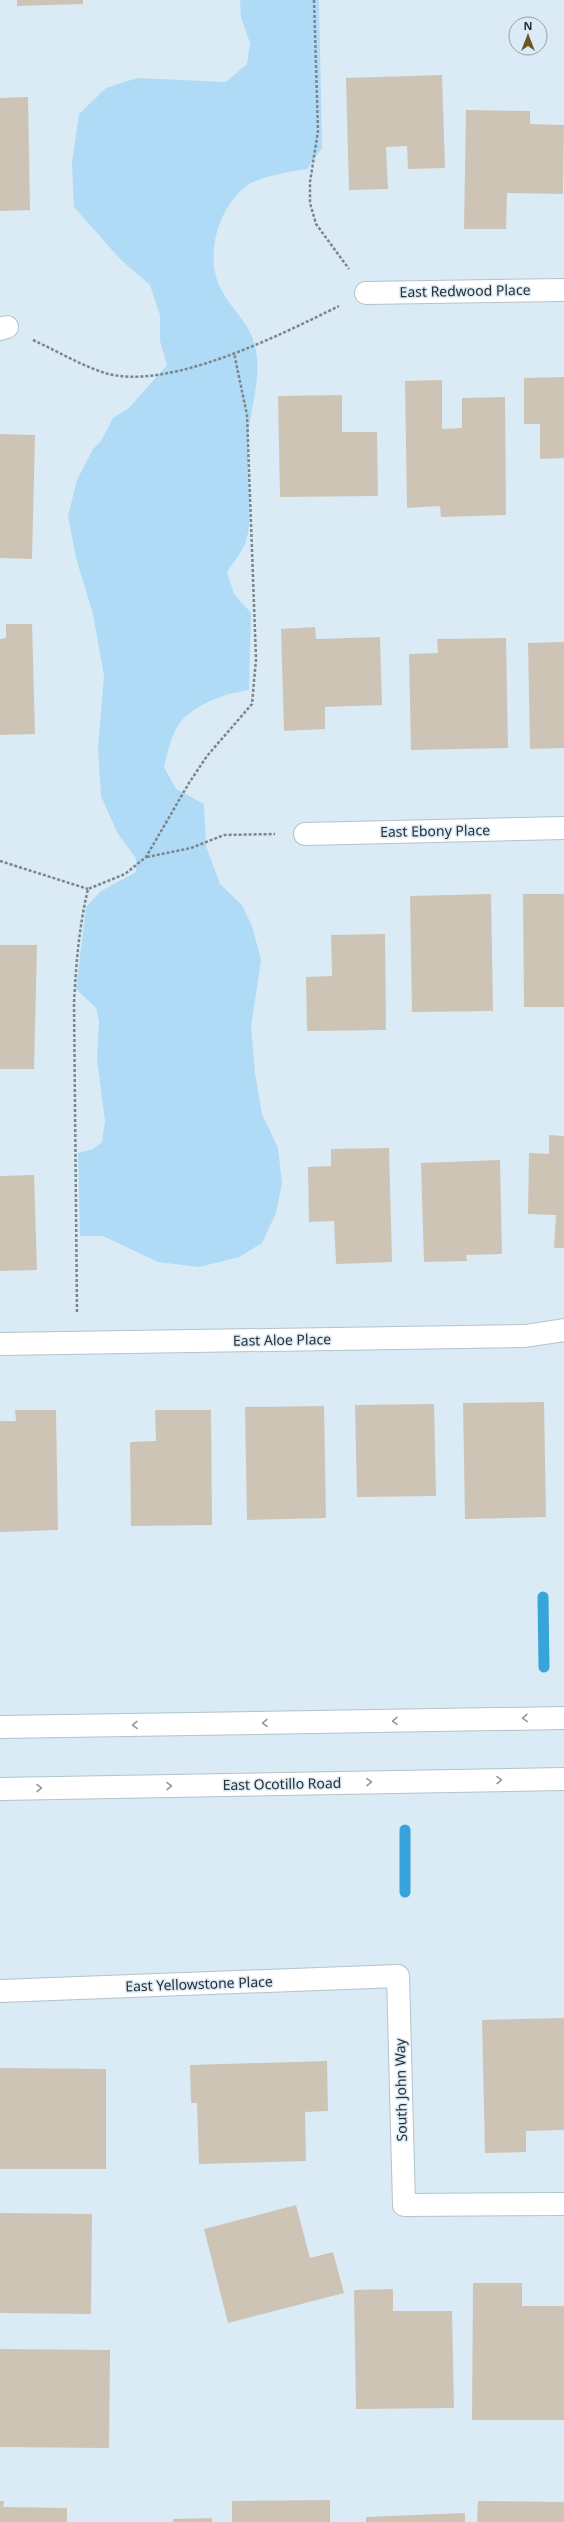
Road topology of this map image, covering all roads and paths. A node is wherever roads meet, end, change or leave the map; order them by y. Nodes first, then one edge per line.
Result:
1 (314, 0) edge
2 (564, 290) edge
3 (366, 292) junction
4 (4, 328) edge
5 (234, 353) junction
6 (564, 828) edge
7 (305, 834) joint
8 (146, 857) junction
9 (0, 860) edge
10 (88, 889) junction
11 (564, 1330) edge
12 (78, 1343) junction
13 (0, 1344) edge
14 (564, 1718) edge
15 (0, 1727) edge
16 (564, 1779) edge
17 (0, 1789) edge
18 (398, 1976) joint
19 (0, 1991) edge
20 (564, 2204) edge

1 - 3 path
2 - 3 street, East Redwood Place
3 - 5 path
4 - 5 path
5 - 8 path
6 - 7 street, East Ebony Place
7 - 8 path
8 - 10 path
9 - 10 path
10 - 12 path
11 - 12 street, East Aloe Place
12 - 13 street, East Aloe Place
14 -> 15 street
17 -> 16 street, East Ocotillo Road
18 - 19 street, East Yellowstone Place
18 - 20 street, South John Way

